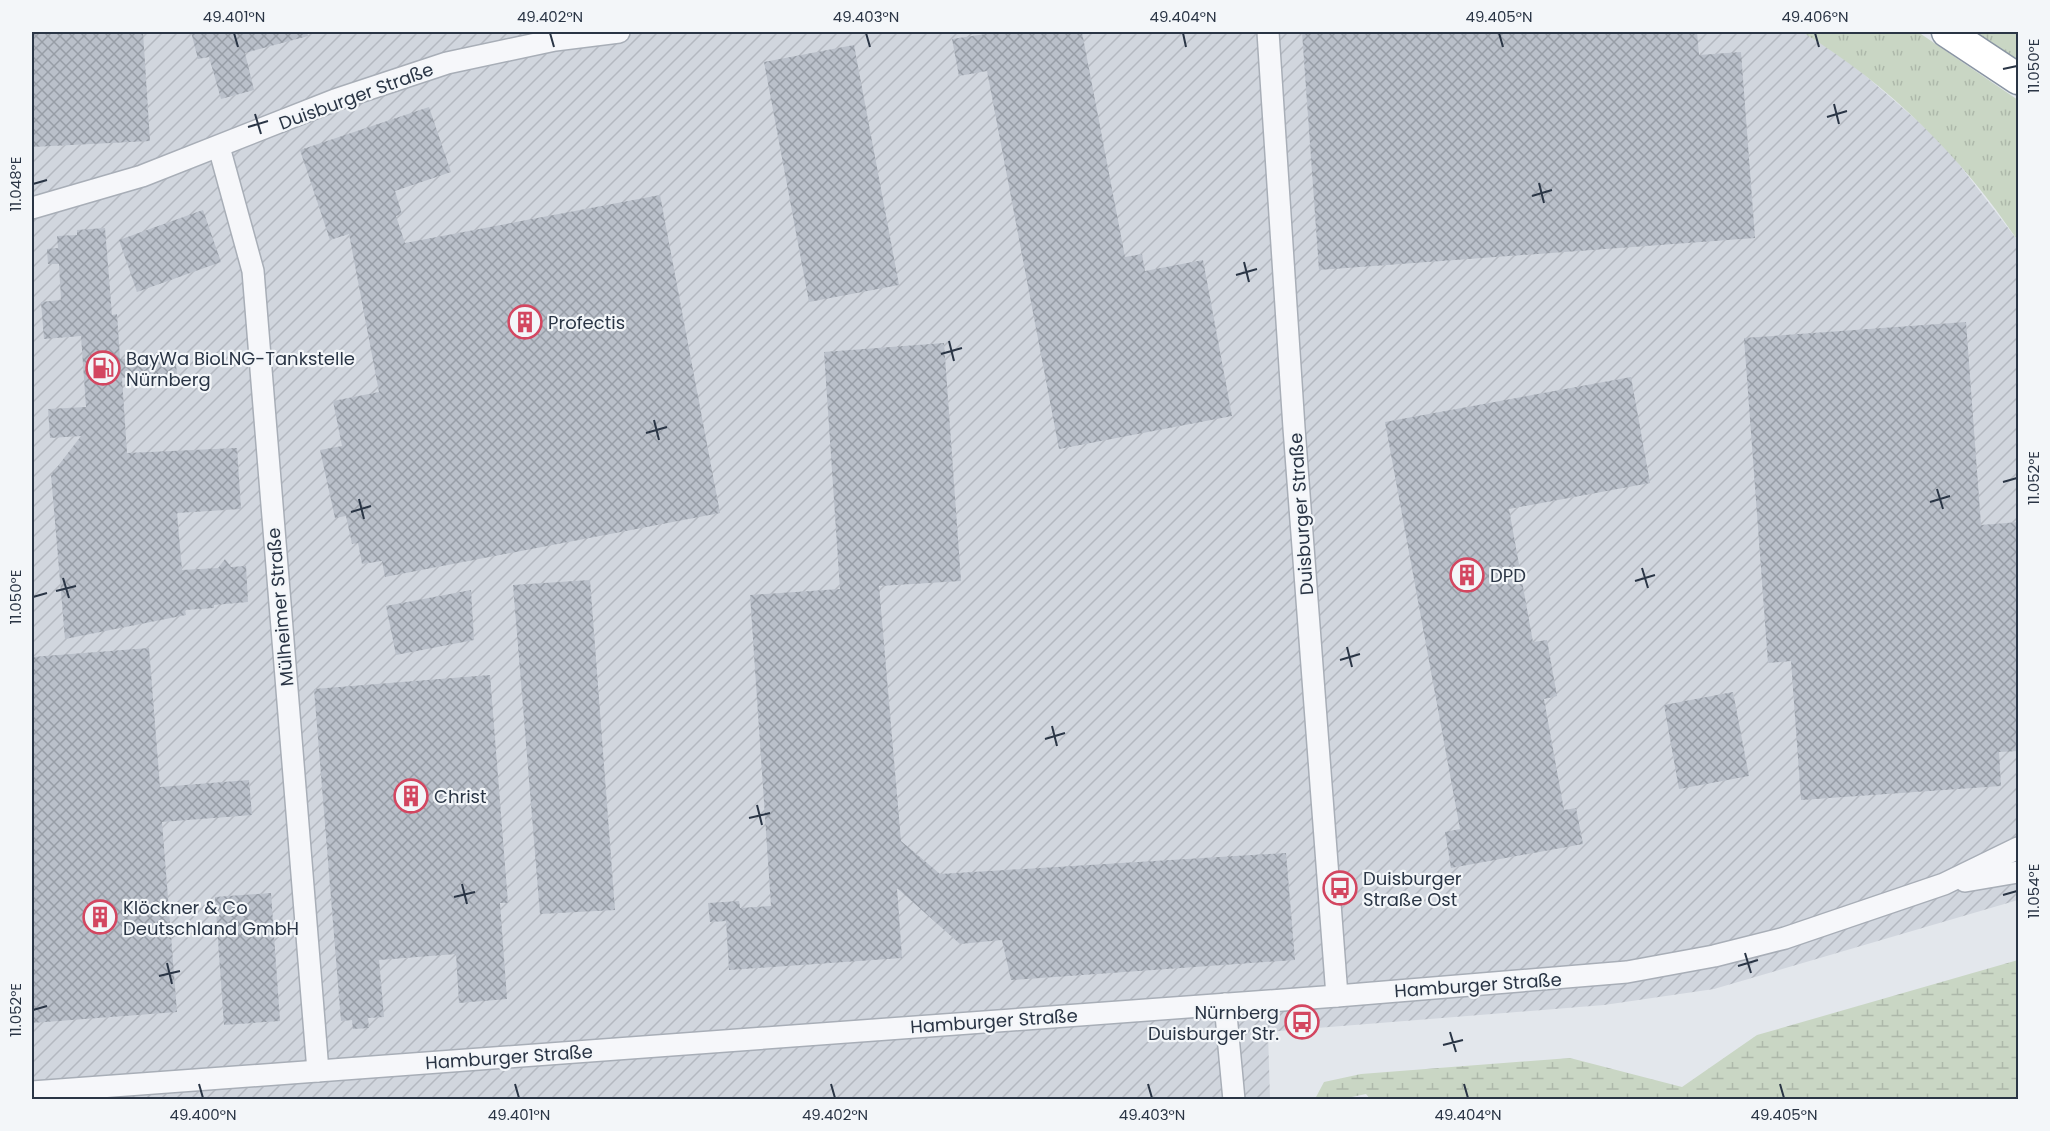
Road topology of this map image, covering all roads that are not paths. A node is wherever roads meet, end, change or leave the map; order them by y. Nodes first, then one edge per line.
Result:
1 (619, 32) edge
2 (1268, 32) edge
3 (1947, 32) edge
4 (2019, 79) edge
5 (219, 147) junction
6 (32, 208) edge
7 (2019, 848) edge
8 (2019, 872) edge
9 (1944, 884) junction
10 (1337, 996) junction
11 (1225, 1004) junction
12 (318, 1071) junction
13 (32, 1092) edge
14 (1234, 1100) edge

1 - 5 street, Duisburger Straße
2 - 10 street, Duisburger Straße
3 - 4 highway
5 - 6 street, Duisburger Straße
5 - 12 street, Mülheimer Straße
7 - 9 street, Hamburger Straße
8 - 9 street, Hamburger Straße
9 - 10 street, Hamburger Straße
10 - 11 street, Hamburger Straße
11 - 12 street, Hamburger Straße
11 - 14 street
12 - 13 street, Hamburger Straße

